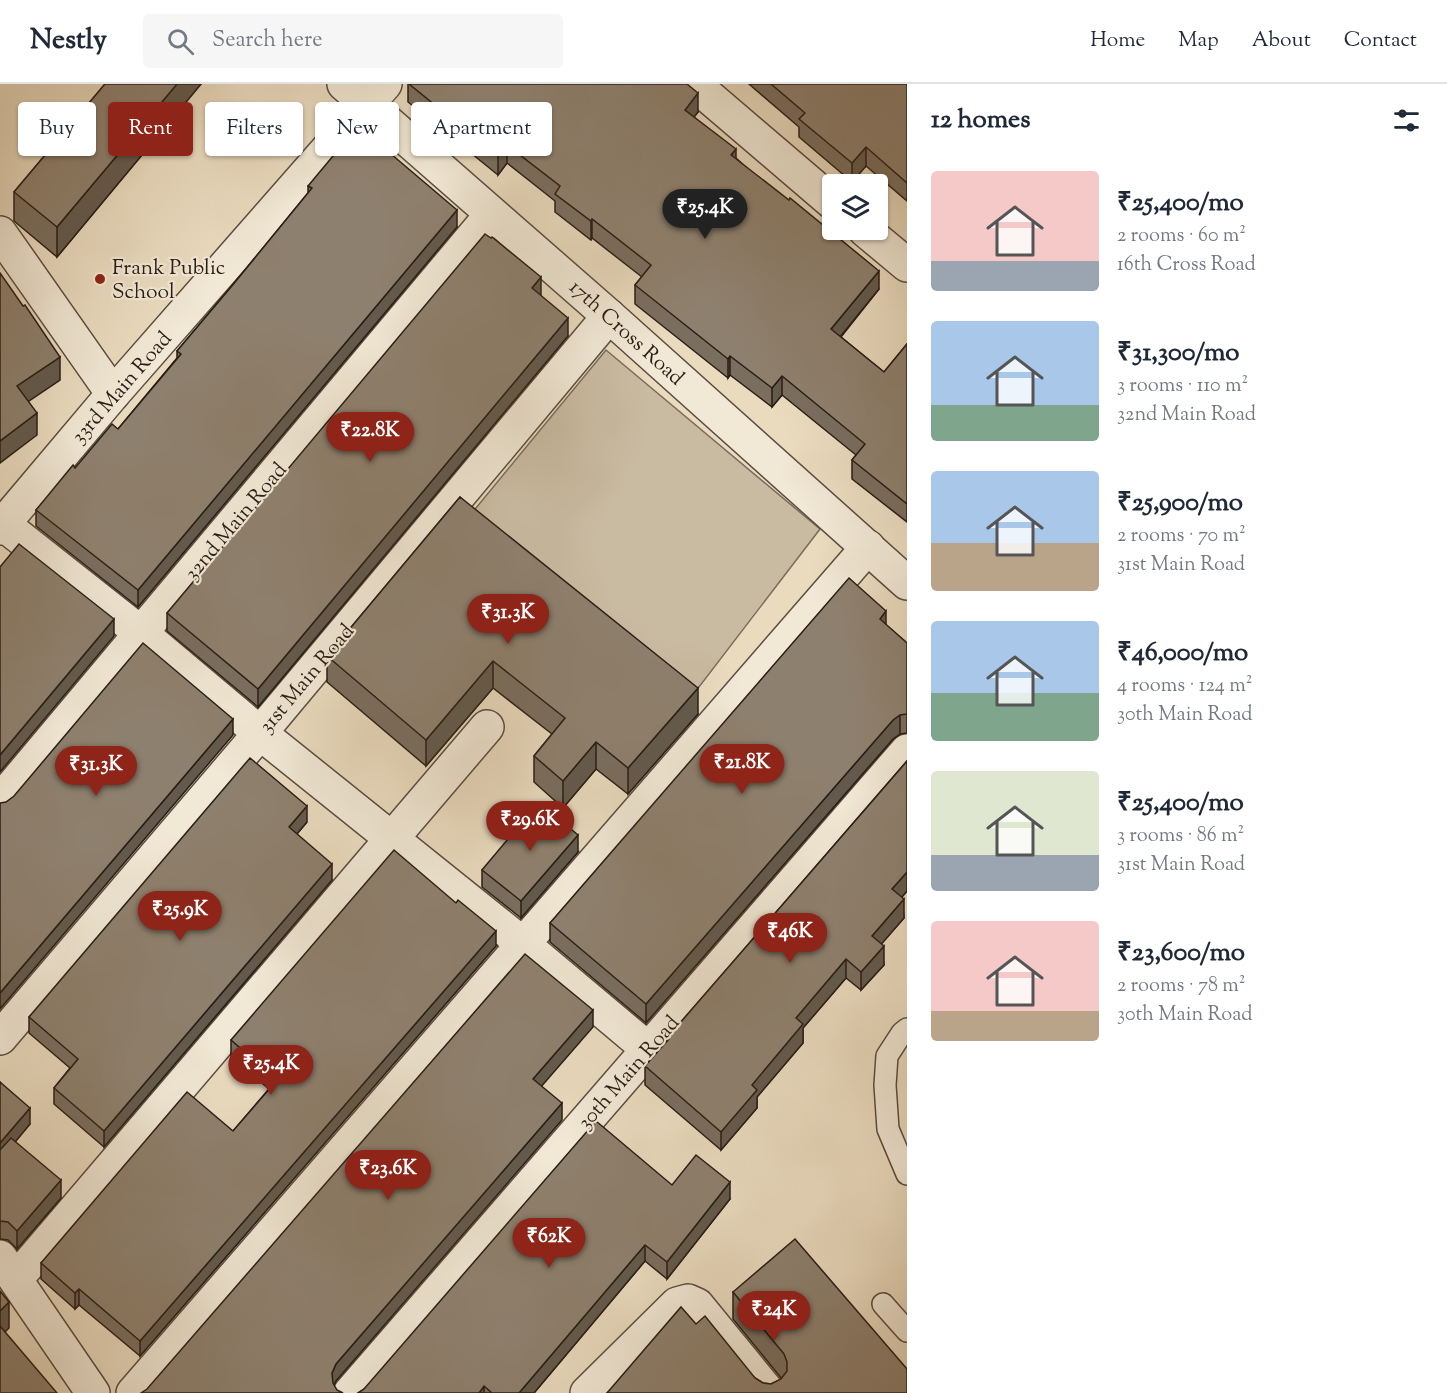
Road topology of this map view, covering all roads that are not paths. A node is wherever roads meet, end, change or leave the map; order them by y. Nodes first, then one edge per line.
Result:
1 (694, 84) edge
2 (365, 91) edge
3 (822, 193) edge
4 (492, 214) junction
5 (0, 233) edge
6 (877, 240) edge
7 (907, 266) edge
8 (609, 316) junction
9 (113, 394) junction
10 (1, 524) edge
11 (868, 547) junction
12 (907, 583) edge
13 (141, 633) junction
14 (487, 728) dead end
15 (260, 733) junction
16 (907, 751) edge
17 (0, 801) edge
18 (393, 839) junction
19 (523, 944) junction
20 (907, 1029) edge
21 (0, 1038) edge
22 (648, 1049) junction
23 (907, 1174) edge
24 (8, 1268) edge
25 (883, 1304) dead end
26 (907, 1331) edge
27 (93, 1393) edge
28 (133, 1393) edge
29 (350, 1393) edge
30 (586, 1393) edge
31 (769, 1393) edge

1 - 3 street
2 - 4 street, 17th Cross Road
2 - 9 street, 33rd Main Road
4 - 8 street, 17th Cross Road
4 - 13 street, 32nd Main Road
5 - 9 street
6 - 7 street
8 - 11 street, 17th Cross Road
8 - 15 street, 31st Main Road
9 - 10 street, 33rd Main Road
10 - 13 street
11 - 12 street, 17th Cross Road
11 - 19 street
13 - 15 street
13 - 17 street, 32nd Main Road
14 - 18 street
15 - 18 street
15 - 21 street, 31st Main Road
16 - 22 street, 30th Main Road
18 - 19 street
18 - 24 street
19 - 22 street
19 - 28 street
20 - 23 lane
22 - 29 street, 30th Main Road
24 - 27 street
25 - 26 lane
30 - 31 street

